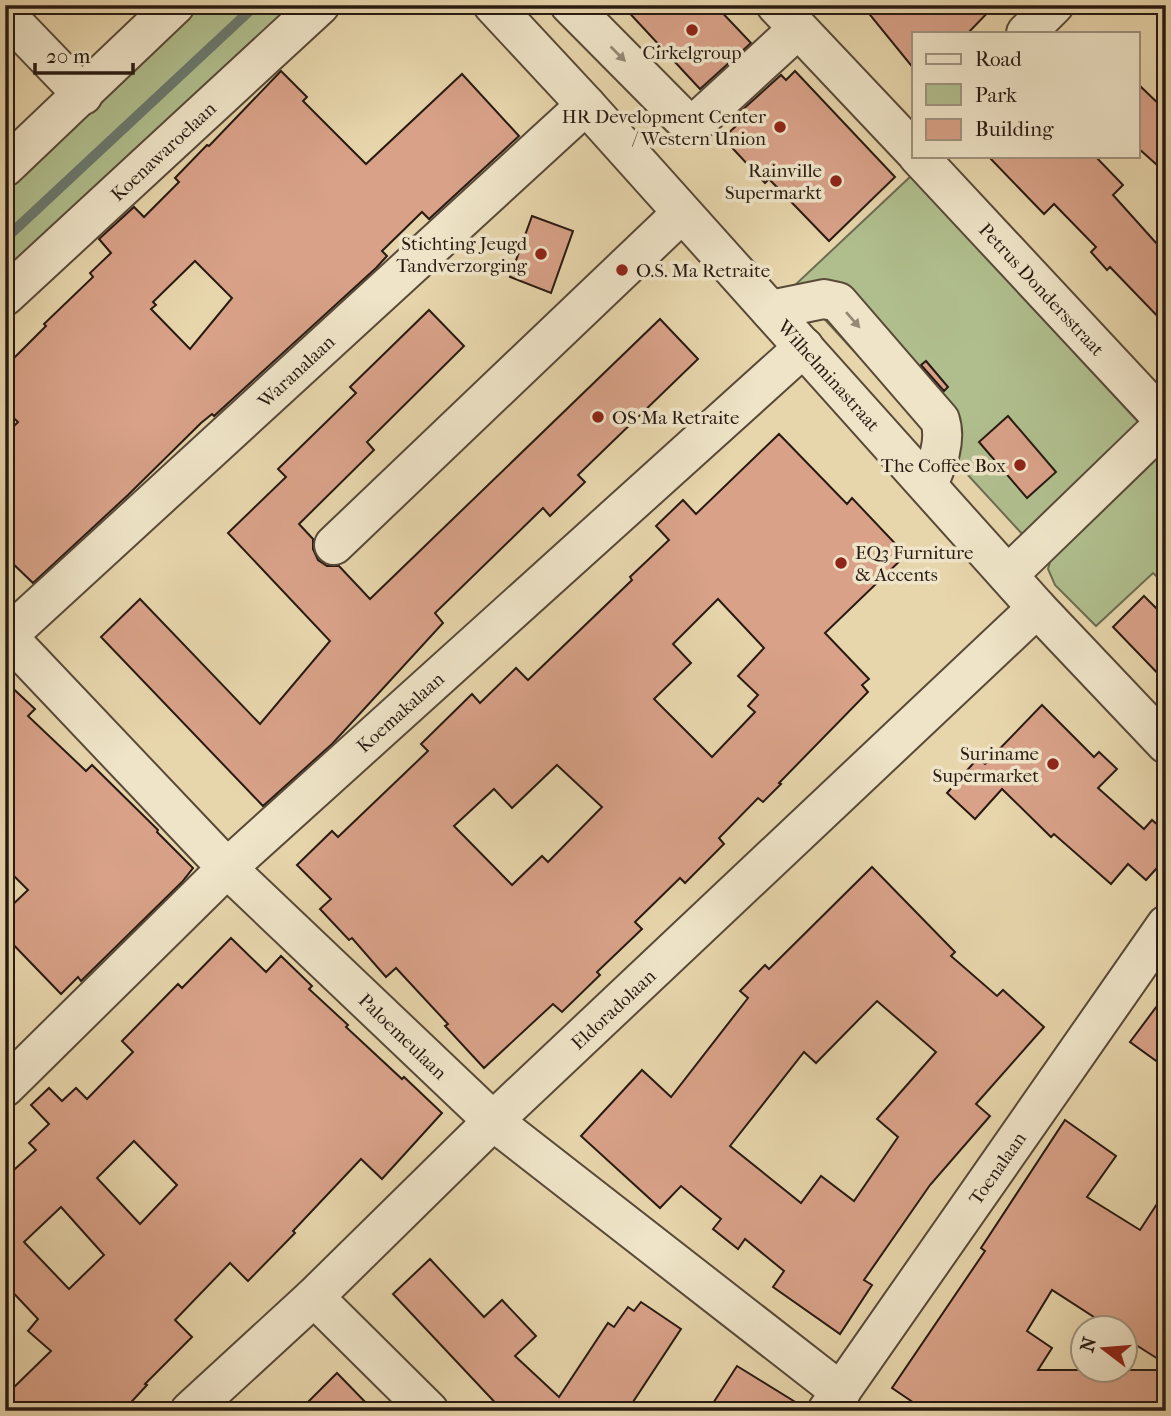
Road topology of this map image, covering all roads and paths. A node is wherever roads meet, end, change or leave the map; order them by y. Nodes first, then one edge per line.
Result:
1 (175, 5) edge
2 (320, 5) edge
3 (570, 5) edge
4 (1054, 5) edge
5 (514, 13) edge
6 (5, 14) edge
7 (787, 17) edge
8 (1027, 32) edge
9 (83, 95) junction
10 (586, 105) junction
11 (912, 148) edge
12 (921, 158) edge
13 (5, 167) edge
14 (682, 213) junction
15 (5, 296) edge
16 (770, 310) junction
17 (804, 346) junction
18 (1166, 422) edge
19 (928, 485) junction
20 (334, 545) dead end
21 (1008, 575) junction
22 (1037, 608) junction
23 (6, 636) edge
24 (1166, 744) edge
25 (227, 868) junction
26 (1166, 925) edge
27 (5, 1087) edge
28 (493, 1121) junction
29 (314, 1297) junction
30 (834, 1401) edge
31 (190, 1411) edge
32 (429, 1411) edge

1 - 9 street
2 - 15 street, Koenawaroelaan
3 -> 7 street
4 - 8 street
5 - 10 street, Wilhelminastraat
6 - 9 street
7 - 11 street, Petrus Dondersstraat
9 - 13 street
10 - 14 street, Wilhelminastraat
10 - 23 street, Waranalaan
12 - 18 street, Petrus Dondersstraat
14 - 16 street, Wilhelminastraat
14 - 20 street
16 - 17 street, Wilhelminastraat
16 -> 19 street
17 - 19 street, Wilhelminastraat
17 - 25 street, Koemakalaan
18 - 21 street
19 - 21 street, Wilhelminastraat
21 - 22 street, Wilhelminastraat
22 - 24 street, Wilhelminastraat
22 - 28 street, Eldoradolaan
23 - 25 street, Paloemeulaan
25 - 27 street, Koemakalaan
25 - 28 street, Paloemeulaan
26 - 30 street, Toenalaan
28 - 29 street, Eldoradolaan
28 - 30 street, Paloemeulaan
29 - 31 street, Eldoradolaan
29 - 32 street

